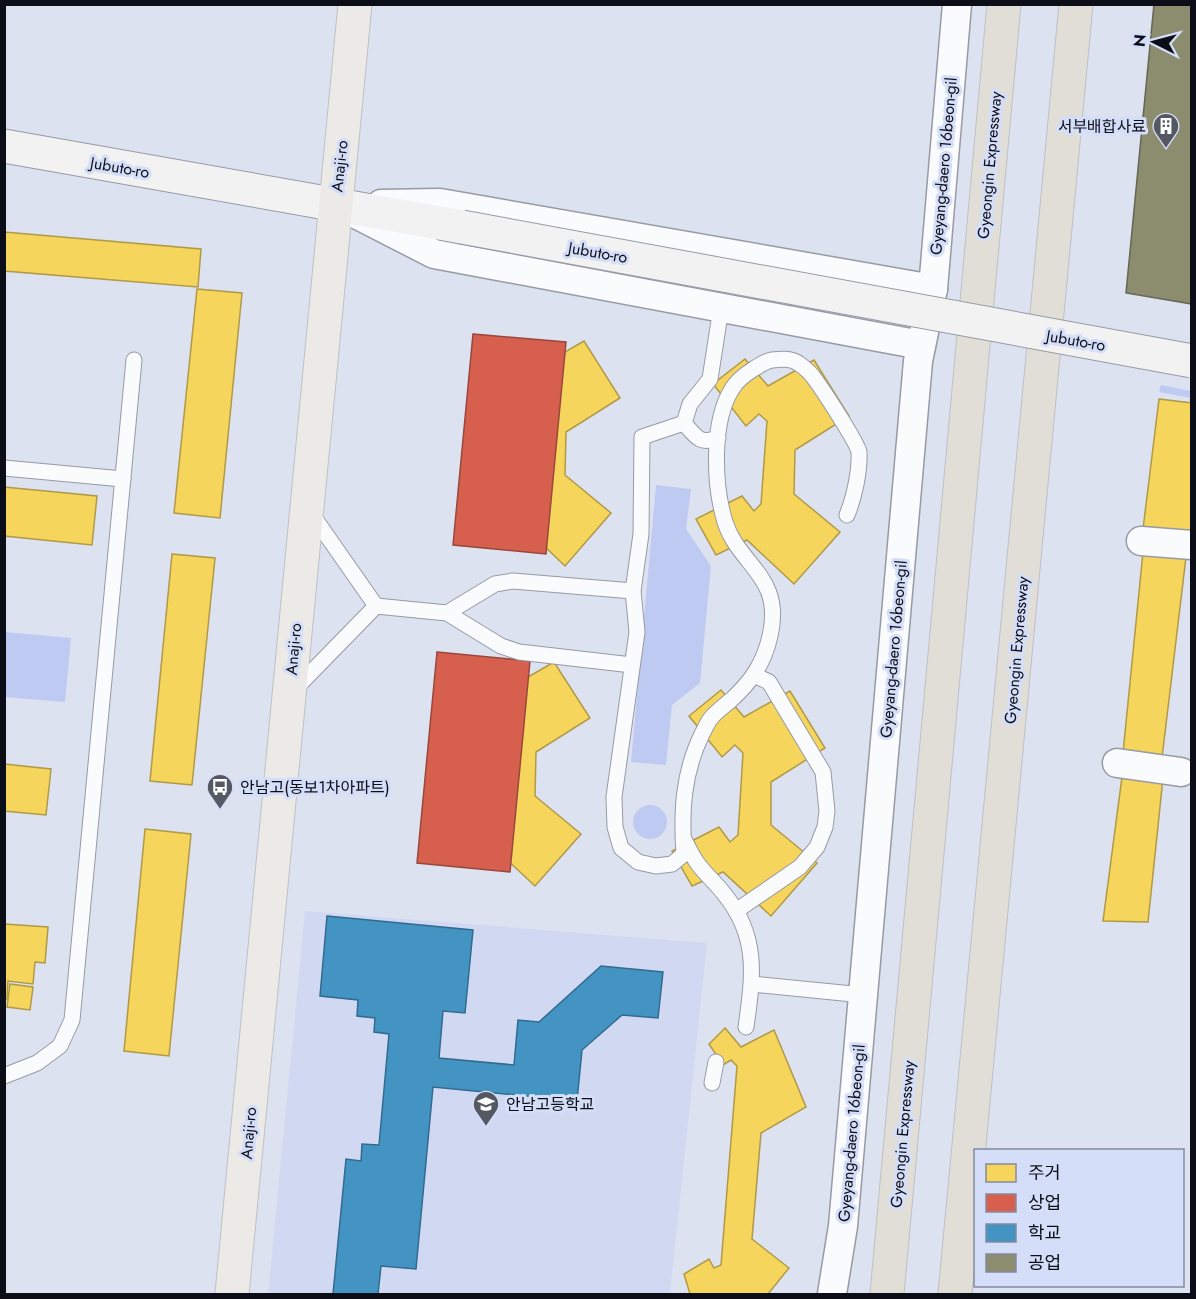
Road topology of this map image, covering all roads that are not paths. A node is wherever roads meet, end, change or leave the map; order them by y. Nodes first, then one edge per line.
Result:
1 (355, 4) edge
2 (957, 4) edge
3 (1004, 4) edge
4 (1076, 4) edge
5 (4, 146) edge
6 (336, 204) junction
7 (879, 279) junction
8 (933, 289) junction
9 (721, 308) junction
10 (870, 335) junction
11 (921, 345) junction
12 (134, 360) dead end
13 (1191, 361) edge
14 (710, 379) junction
15 (732, 388) junction
16 (684, 423) junction
17 (718, 438) junction
18 (4, 468) edge
19 (123, 479) junction
20 (307, 507) junction
21 (847, 515) dead end
22 (1141, 541) dead end
23 (1191, 545) edge
24 (633, 591) junction
25 (376, 606) junction
26 (447, 613) junction
27 (632, 665) junction
28 (754, 675) junction
29 (289, 694) junction
30 (1118, 763) dead end
31 (1181, 772) dead end
32 (682, 837) junction
33 (736, 911) junction
34 (752, 984) junction
35 (863, 995) junction
36 (746, 1027) dead end
37 (716, 1062) dead end
38 (4, 1076) edge
39 (712, 1083) dead end
40 (232, 1294) edge
41 (832, 1294) edge
42 (887, 1294) edge
43 (956, 1294) edge

1 - 6 main road, Anaji-ro
2 - 8 street, Gyeyang-daero 16beon-gil
3 - 42 highway, Gyeongin Expressway
4 - 43 highway, Gyeongin Expressway
5 - 6 main road, Jubuto-ro
6 - 7 street
6 - 9 street
6 - 13 main road, Jubuto-ro, bridge
6 - 20 main road, Anaji-ro
7 - 8 street
7 - 10 street
8 - 11 street, Gyeyang-daero 16beon-gil
9 - 10 street
9 - 14 lane
10 - 11 street
11 - 35 street, Gyeyang-daero 16beon-gil
12 - 19 lane
14 - 15 lane
14 - 16 lane
15 - 17 lane
15 - 21 lane
16 - 17 lane
16 - 24 lane
17 - 28 lane
18 - 19 lane
19 - 38 lane
20 - 25 lane
20 - 29 main road, Anaji-ro
22 - 23 street
24 - 26 lane
24 - 27 lane
25 - 26 lane
25 - 29 lane
26 - 27 lane
27 - 32 lane
28 - 32 lane
28 - 33 lane
29 - 40 main road, Anaji-ro
30 - 31 street
32 - 33 lane
33 - 34 lane
34 - 35 lane
34 - 36 lane
35 - 41 street, Gyeyang-daero 16beon-gil
37 - 39 lane

